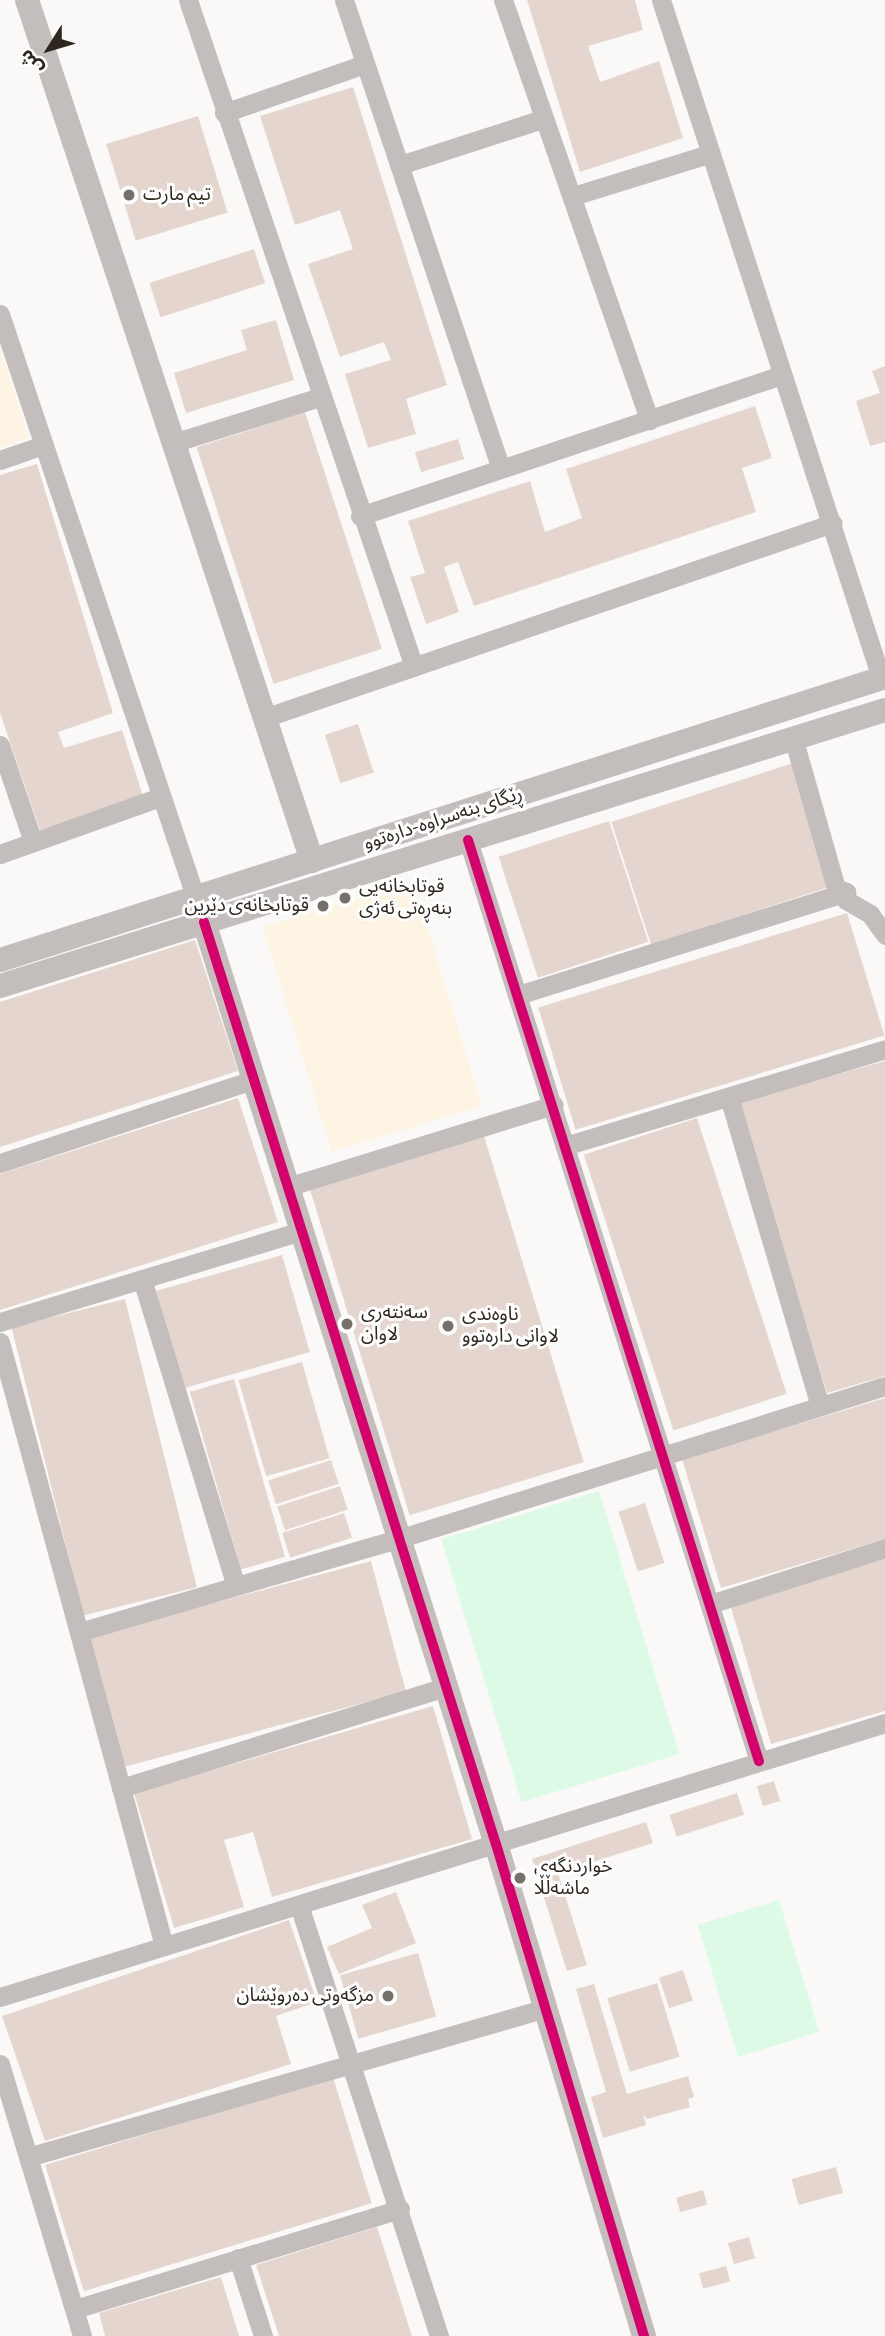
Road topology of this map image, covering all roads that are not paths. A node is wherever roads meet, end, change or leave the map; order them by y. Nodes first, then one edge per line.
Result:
1 (27, 0) edge
2 (188, 0) edge
3 (344, 0) edge
4 (503, 0) edge
5 (661, 0) edge
6 (365, 64) junction
7 (224, 113) junction
8 (542, 119) junction
9 (709, 154) junction
10 (400, 165) junction
11 (573, 196) junction
12 (0, 314) edge
13 (782, 375) junction
14 (320, 397) junction
15 (649, 420) junction
16 (173, 443) junction
17 (43, 445) junction
18 (0, 460) edge
19 (501, 468) junction
20 (360, 516) junction
21 (833, 523) junction
22 (414, 667) junction
23 (883, 677) edge
24 (885, 710) edge
25 (264, 718) junction
26 (793, 737) junction
27 (0, 745) edge
28 (160, 797) junction
29 (480, 807) junction
30 (478, 836) junction
31 (33, 842) junction
32 (0, 854) edge
33 (312, 861) junction
34 (846, 892) junction
35 (200, 910) junction
36 (885, 935) edge
37 (0, 960) edge
38 (0, 986) edge
39 (518, 995) junction
40 (885, 1049) edge
41 (252, 1080) junction
42 (729, 1097) junction
43 (554, 1105) junction
44 (568, 1145) junction
45 (0, 1163) edge
46 (287, 1187) junction
47 (302, 1231) junction
48 (142, 1279) junction
49 (0, 1322) edge
50 (0, 1342) edge
51 (885, 1386) edge
52 (820, 1406) junction
53 (666, 1454) junction
54 (398, 1539) junction
55 (885, 1548) edge
56 (235, 1584) junction
57 (710, 1604) junction
58 (79, 1632) junction
59 (446, 1687) junction
60 (885, 1723) edge
61 (759, 1761) junction
62 (121, 1788) junction
63 (496, 1844) junction
64 (299, 1905) junction
65 (164, 1945) junction
66 (0, 1997) edge
67 (543, 2009) junction
68 (353, 2060) junction
69 (0, 2064) edge
70 (28, 2157) junction
71 (400, 2209) junction
72 (238, 2258) junction
73 (75, 2309) junction
74 (82, 2336) edge
75 (263, 2336) edge
76 (439, 2336) edge
77 (644, 2336) edge

1 - 16 street
2 - 7 street
3 - 6 street
4 - 8 street
5 - 9 street
6 - 7 street
6 - 10 street
7 - 14 street
8 - 10 street
8 - 11 street
9 - 11 street
9 - 13 street
10 - 19 street
11 - 15 street
12 - 17 street
13 - 15 street
13 - 21 street
14 - 16 street
14 - 20 street
15 - 19 street
16 - 25 street
17 - 18 street
17 - 28 street
19 - 20 street
20 - 22 street
21 - 22 street
21 - 23 street
22 - 25 street
23 - 29 street, ڕێگای بنەسراوە-دارەتوو
24 - 26 street, ڕێگای بنەسراوە-دارەتوو
25 - 33 street
26 - 30 street, ڕێگای بنەسراوە-دارەتوو
26 - 34 street
27 - 31 street
28 - 31 street
28 - 35 street
29 - 30 street
29 - 33 street, ڕێگای بنەسراوە-دارەتوو
30 - 35 street, ڕێگای بنەسراوە-دارەتوو
30 - 39 street
31 - 32 street
33 - 35 street, ڕێگای بنەسراوە-دارەتوو
34 - 36 street
34 - 39 street
35 - 37 street, ڕێگای بنەسراوە-دارەتوو
35 - 38 street, ڕێگای بنەسراوە-دارەتوو
35 - 41 street
39 - 43 street
40 - 42 street
41 - 45 street
41 - 46 street
42 - 44 street
42 - 52 street
43 - 44 street
43 - 46 street
44 - 53 street
46 - 47 street
47 - 48 street
47 - 54 street
48 - 49 street
48 - 56 street
50 - 58 street
51 - 52 street
52 - 53 street
53 - 54 street
53 - 57 street
54 - 56 street
54 - 59 street
55 - 57 street
56 - 58 street
57 - 61 street
58 - 62 street
59 - 62 street
59 - 63 street
60 - 61 street
61 - 63 street
62 - 65 street
63 - 64 street
63 - 67 street
64 - 65 street
64 - 68 street
65 - 66 street
67 - 68 street
67 - 77 street
68 - 70 street
68 - 71 street
69 - 70 street
70 - 73 street
71 - 72 street
71 - 76 street
72 - 73 street
72 - 75 street
73 - 74 street

